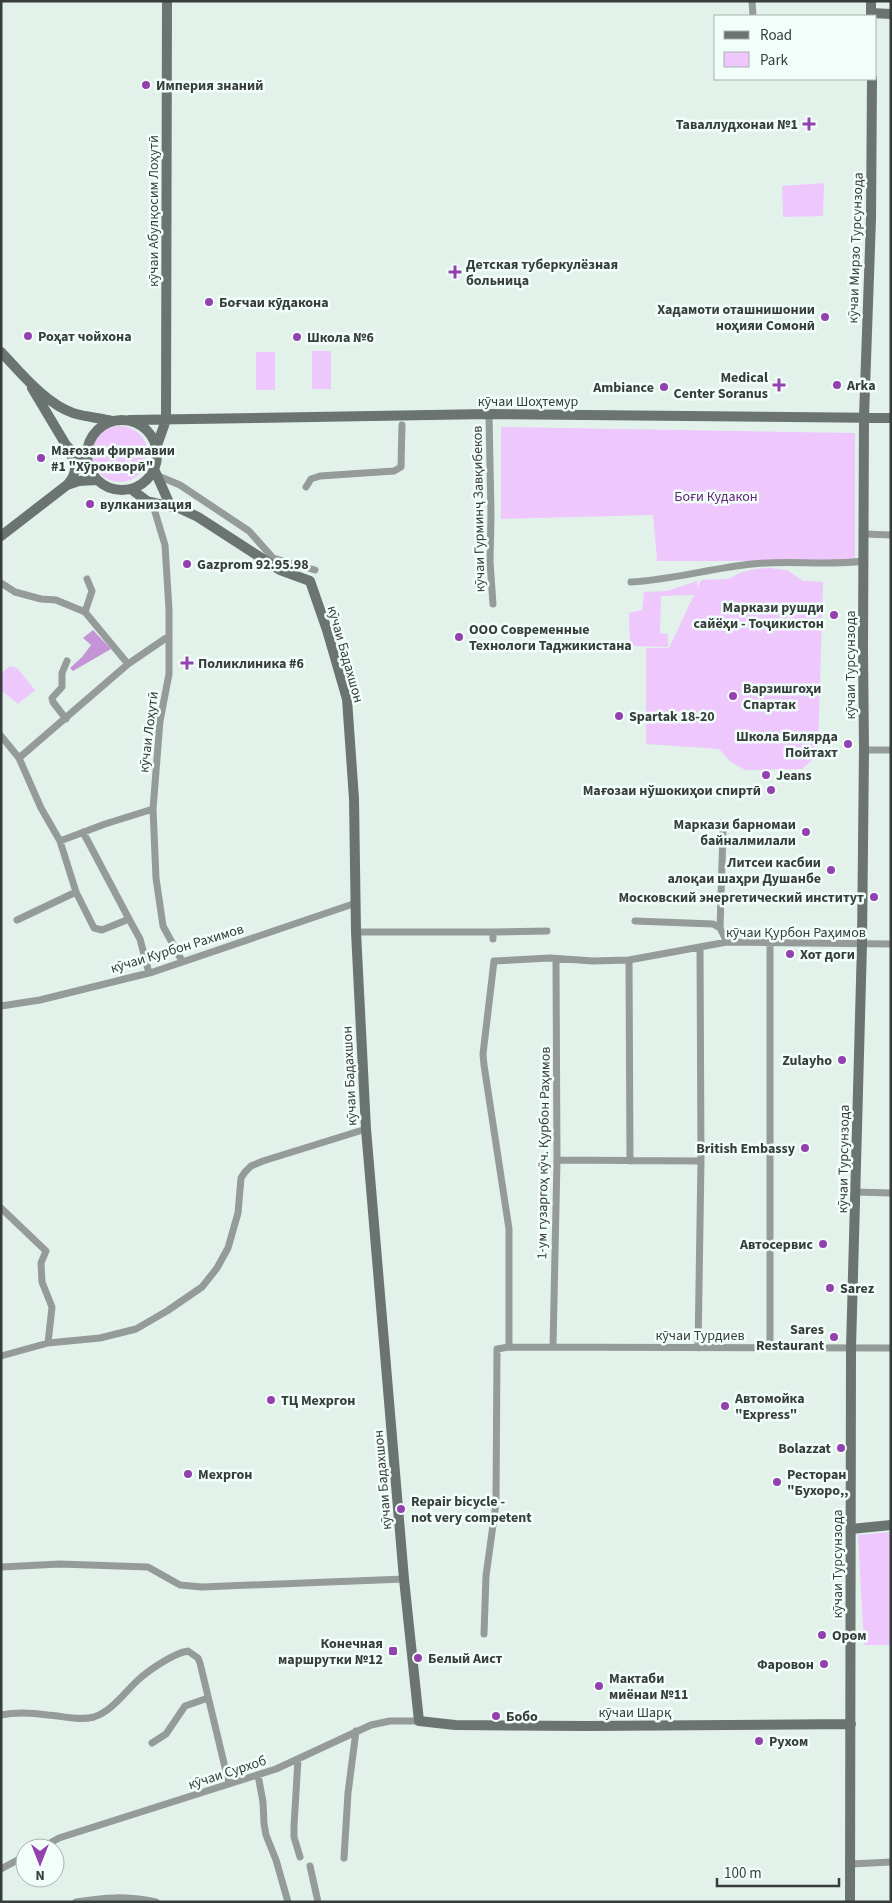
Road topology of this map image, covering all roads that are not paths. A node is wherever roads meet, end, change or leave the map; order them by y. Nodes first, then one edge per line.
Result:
1 (167, 1) edge
2 (752, 1) edge
3 (872, 1) edge
4 (891, 14) edge
5 (753, 15) edge
6 (871, 15) edge
7 (872, 80) edge
8 (1, 352) edge
9 (28, 380) junction
10 (488, 414) junction
11 (864, 417) junction
12 (891, 418) edge
13 (129, 420) junction
14 (166, 420) junction
15 (112, 421) junction
16 (402, 425) dead end
17 (66, 445) junction
18 (156, 448) junction
19 (88, 467) junction
20 (155, 472) junction
21 (96, 480) junction
22 (66, 485) junction
23 (306, 486) dead end
24 (132, 489) junction
25 (152, 502) junction
26 (176, 508) junction
27 (864, 534) junction
28 (891, 535) edge
29 (1, 536) edge
30 (864, 561) junction
31 (315, 570) dead end
32 (87, 579) dead end
33 (631, 582) dead end
34 (1, 583) edge
35 (493, 604) dead end
36 (84, 612) junction
37 (169, 636) junction
38 (67, 662) dead end
39 (128, 664) junction
40 (66, 718) junction
41 (1, 736) edge
42 (864, 750) junction
43 (891, 750) edge
44 (19, 758) junction
45 (153, 809) junction
46 (721, 823) dead end
47 (83, 832) junction
48 (60, 841) junction
49 (76, 892) junction
50 (356, 903) junction
51 (129, 919) junction
52 (17, 920) dead end
53 (635, 921) dead end
54 (720, 928) junction
55 (547, 931) dead end
56 (356, 932) junction
57 (727, 942) junction
58 (770, 943) junction
59 (862, 944) junction
60 (891, 944) edge
61 (700, 947) junction
62 (556, 960) junction
63 (629, 960) junction
64 (182, 961) junction
65 (149, 973) junction
66 (1, 1006) edge
67 (366, 1129) junction
68 (557, 1160) junction
69 (630, 1160) junction
70 (701, 1161) junction
71 (856, 1192) junction
72 (891, 1192) edge
73 (1, 1208) edge
74 (48, 1343) junction
75 (509, 1347) junction
76 (553, 1348) junction
77 (698, 1348) junction
78 (770, 1348) junction
79 (851, 1348) junction
80 (891, 1348) edge
81 (1, 1356) edge
82 (891, 1525) edge
83 (851, 1529) junction
84 (1, 1567) edge
85 (404, 1579) junction
86 (484, 1634) dead end
87 (208, 1698) junction
88 (1, 1715) edge
89 (419, 1721) junction
90 (851, 1724) junction
91 (356, 1731) junction
92 (152, 1743) dead end
93 (298, 1759) junction
94 (258, 1775) junction
95 (229, 1784) junction
96 (59, 1838) edge
97 (300, 1857) dead end
98 (344, 1858) dead end
99 (15, 1861) edge
100 (891, 1862) edge
101 (851, 1864) junction
102 (310, 1866) dead end
103 (1, 1869) edge
104 (76, 1902) edge
105 (156, 1902) edge
106 (288, 1902) edge
107 (318, 1902) edge
108 (850, 1902) edge

1 - 14 main road, кӯчаи Абулқосим Лоҳутӣ
2 - 5 street
3 - 6 main road
4 - 6 main road
7 - 11 main road, кӯчаи Мирзо Турсунзода
8 - 9 main road
9 - 15 main road
9 - 17 main road
10 - 11 main road, кӯчаи Шоҳтемур
10 - 14 main road, кӯчаи Шоҳтемур
10 - 35 street, кӯчаи Гурминҷ Завқибеков
11 - 12 main road, кӯчаи Шоҳтемур
11 - 27 main road, кӯчаи Турсунзода
13 - 14 main road, кӯчаи Шоҳтемур
13 - 15 main road
13 - 18 main road
14 - 18 main road, кӯчаи Абулқосим Лоҳутӣ
15 - 19 main road
16 - 23 street
17 - 19 main road
17 - 22 main road
18 - 20 main road
19 - 21 main road
20 - 24 main road
20 - 26 main road
20 - 31 street
21 - 22 main road
21 - 24 main road
22 - 29 main road
24 - 25 main road, кӯчаи Бадахшон
25 - 26 main road, кӯчаи Бадахшон
25 - 37 street, кӯчаи Лоҳутӣ
26 - 50 main road, кӯчаи Бадахшон
27 - 28 street
27 - 30 main road, кӯчаи Турсунзода
30 - 33 street
30 - 42 main road, кӯчаи Турсунзода
32 - 36 street
34 - 36 street
36 - 39 street
37 - 39 street
37 - 45 street, кӯчаи Лоҳутӣ
38 - 40 street
39 - 40 street
40 - 44 street
41 - 44 street
42 - 43 street
42 - 59 main road, кӯчаи Турсунзода
44 - 48 street
45 - 47 street
45 - 64 street, кӯчаи Лоҳутӣ
46 - 54 street
47 - 48 street
47 - 51 street
48 - 49 street
49 - 51 street
49 - 52 street
50 - 56 main road, кӯчаи Бадахшон
50 - 64 street, кӯчаи Курбон Рахимов
51 - 65 street
53 - 54 street, кӯчаи Қурбон Раҳимов
54 - 57 street
55 - 56 street
56 - 67 main road, кӯчаи Бадахшон
57 - 58 street, кӯчаи Қурбон Раҳимов
57 - 61 street, кӯчаи Қурбон Раҳимов
58 - 59 street, кӯчаи Қурбон Раҳимов
58 - 78 street
59 - 60 street, кӯчаи Қурбон Раҳимов
59 - 71 main road, кӯчаи Турсунзода
61 - 63 street, кӯчаи Қурбон Раҳимов
61 - 70 street
62 - 63 street, кӯчаи Қурбон Раҳимов
62 - 68 street, 1-ум гузаргоҳ кӯч. Қурбон Раҳимов
62 - 75 street, кӯчаи Қурбон Раҳимов
63 - 69 street
64 - 65 street, кӯчаи Курбон Рахимов
65 - 66 street, кӯчаи Курбон Рахимов
67 - 74 street
67 - 85 main road, кӯчаи Бадахшон
68 - 69 street
68 - 76 street, 1-ум гузаргоҳ кӯч. Қурбон Раҳимов
69 - 70 street
70 - 77 street
71 - 72 street
71 - 79 main road, кӯчаи Турсунзода
73 - 74 street
74 - 81 street
75 - 76 street, кӯчаи Турдиев
75 - 86 street
76 - 77 street, кӯчаи Турдиев
77 - 78 street, кӯчаи Турдиев
78 - 79 street, кӯчаи Турдиев
79 - 80 street, кӯчаи Турдиев
79 - 83 main road, кӯчаи Турсунзода
82 - 83 main road
83 - 90 main road, кӯчаи Турсунзода
84 - 85 street
85 - 89 main road, кӯчаи Бадахшон
87 - 88 street
87 - 92 street
87 - 95 street
89 - 90 main road, кӯчаи Шарқ
89 - 91 street, кӯчаи Сурхоб
90 - 101 main road, кӯчаи Турсунзода
91 - 93 street, кӯчаи Сурхоб
91 - 98 street
93 - 94 street, кӯчаи Сурхоб
93 - 97 street
94 - 95 street, кӯчаи Сурхоб
94 - 106 street
95 - 96 street, кӯчаи Сурхоб
99 - 103 street
100 - 101 street
101 - 108 main road, кӯчаи Турсунзода
102 - 107 street
104 - 105 street

